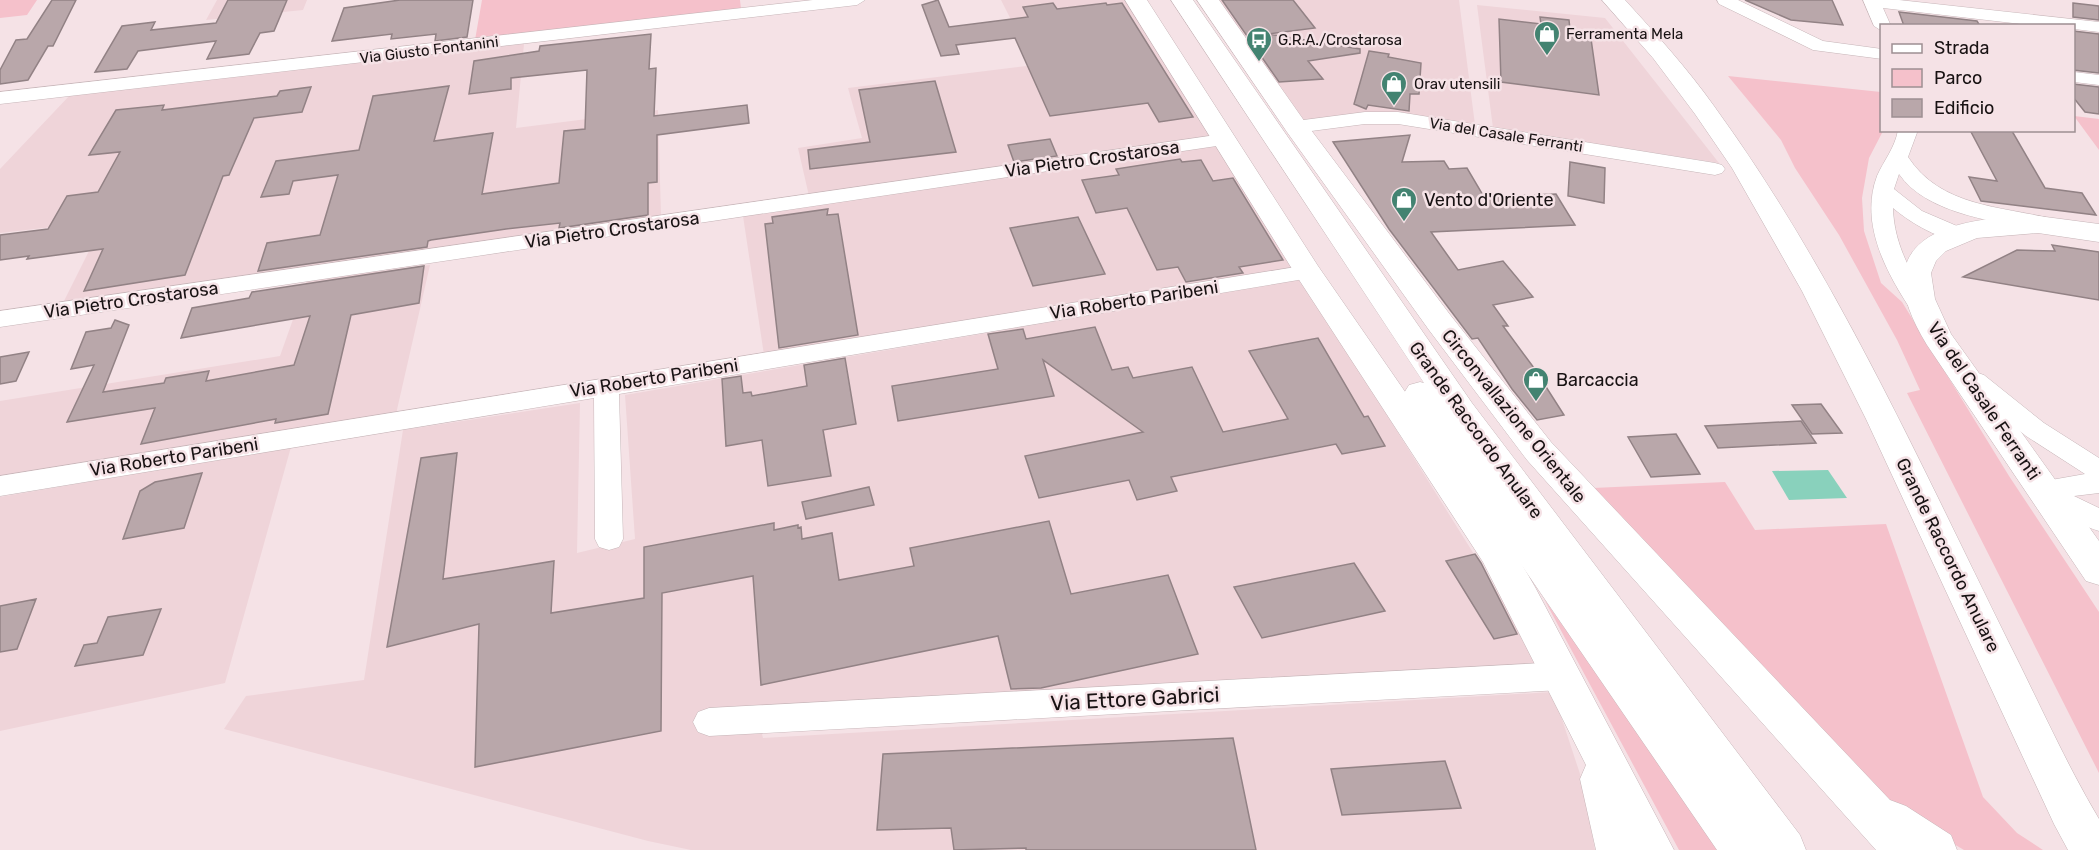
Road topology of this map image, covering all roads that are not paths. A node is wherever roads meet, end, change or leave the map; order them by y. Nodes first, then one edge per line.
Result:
1 (857, 0) edge
2 (1136, 0) edge
3 (1182, 0) edge
4 (1208, 0) edge
5 (1613, 0) edge
6 (1725, 0) edge
7 (1872, 1) edge
8 (1882, 24) edge
9 (2073, 24) edge
10 (2075, 24) edge
11 (2099, 27) edge
12 (1880, 54) edge
13 (2075, 77) edge
14 (2099, 80) edge
15 (0, 98) edge
16 (1284, 131) junction
17 (1907, 132) edge
18 (1223, 140) junction
19 (1898, 156) junction
20 (1715, 169) dead end
21 (1884, 191) junction
22 (1936, 195) junction
23 (2052, 225) junction
24 (2099, 232) edge
25 (1956, 234) junction
26 (1308, 272) junction
27 (1925, 314) junction
28 (0, 319) edge
29 (1954, 363) junction
30 (606, 386) junction
31 (2099, 470) edge
32 (2099, 483) edge
33 (0, 486) edge
34 (2043, 490) junction
35 (2099, 520) edge
36 (609, 539) dead end
37 (2099, 570) edge
38 (1561, 676) junction
39 (709, 722) dead end
40 (1591, 734) junction
41 (1860, 799) junction
42 (1618, 850) edge
43 (1652, 850) edge
44 (1743, 850) edge
45 (1784, 850) edge
46 (1906, 850) edge
47 (1935, 850) edge
48 (2092, 850) edge

1 - 15 street, Via Giusto Fontanini
2 - 18 main road
3 - 16 main road, Grande Raccordo Anulare
4 - 16 main road, Circonvallazione Orientale
5 - 48 main road, Grande Raccordo Anulare
6 - 12 street
7 - 8 street
7 - 9 street
10 - 11 street
13 - 14 street
16 - 20 street, Via del Casale Ferranti
16 - 41 main road, Circonvallazione Orientale
16 - 44 main road
16 - 45 main road, Grande Raccordo Anulare
17 - 19 street
18 - 26 main road
18 - 28 street, Via Pietro Crostarosa
19 - 21 street
19 - 22 street
21 - 25 street
21 - 27 street
22 - 23 street
22 - 25 street
23 - 24 main road, Via del Casale Ferranti
23 - 25 main road, Via del Casale Ferranti
25 - 27 main road, Via del Casale Ferranti
26 - 30 street, Via Roberto Paribeni
26 - 38 main road
27 - 29 main road, Via del Casale Ferranti
29 - 31 street
29 - 34 main road, Via del Casale Ferranti
30 - 33 street, Via Roberto Paribeni
30 - 36 street
32 - 34 street
34 - 35 street
34 - 37 main road, Via del Casale Ferranti
38 - 39 street, Via Ettore Gabrici
38 - 40 main road
40 - 42 main road
40 - 43 main road
41 - 46 main road
41 - 47 main road

